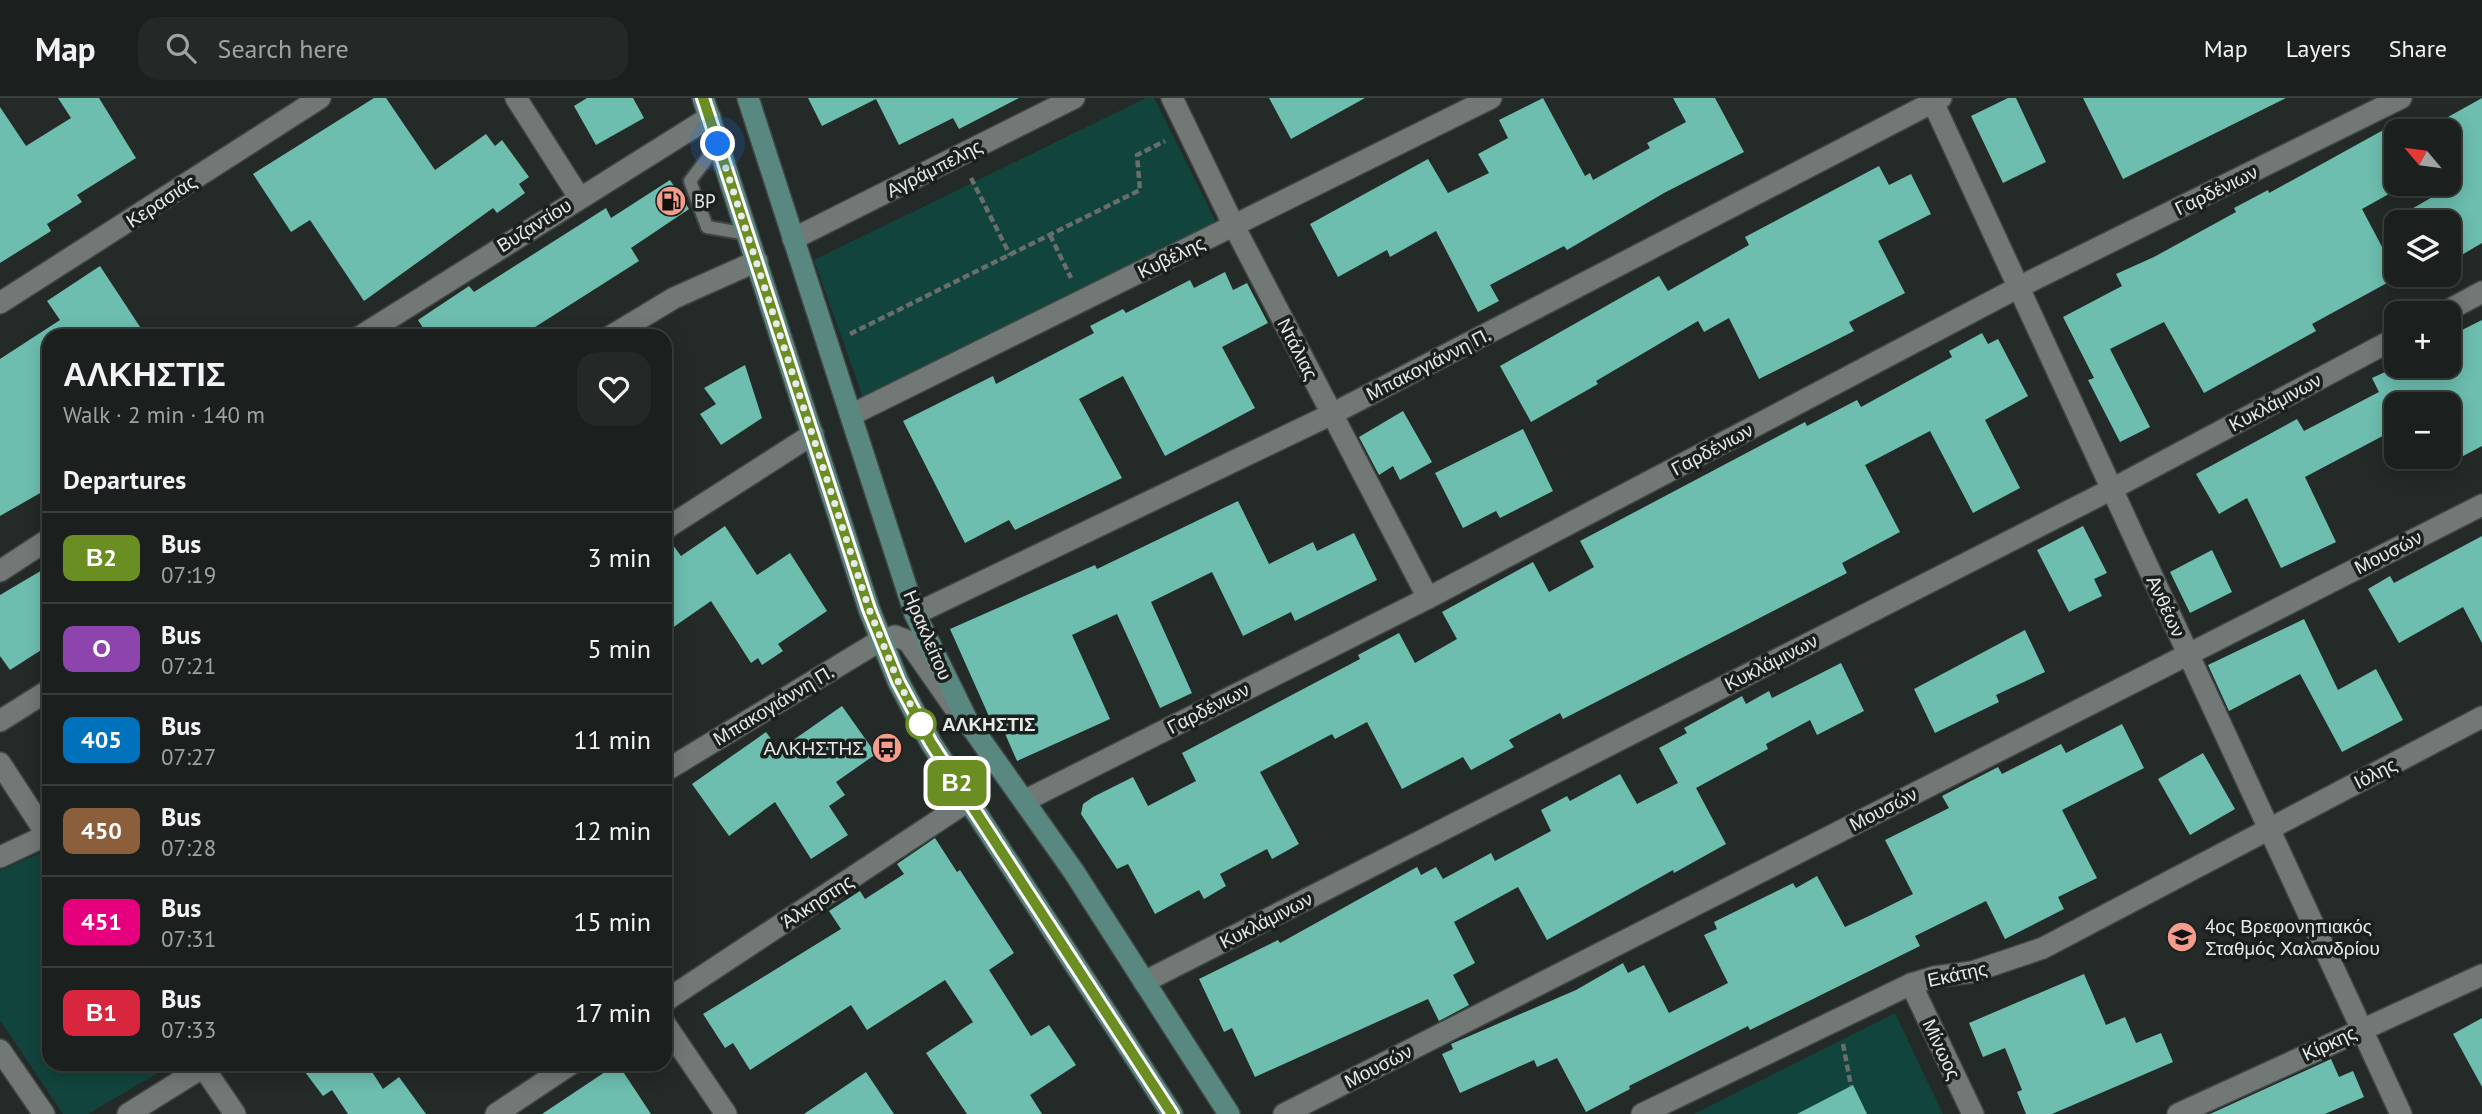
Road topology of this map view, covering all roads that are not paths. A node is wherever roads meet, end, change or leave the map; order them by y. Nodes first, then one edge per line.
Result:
1 (320, 98) edge
2 (516, 98) edge
3 (748, 98) edge
4 (1074, 98) edge
5 (1172, 98) edge
6 (1491, 98) edge
7 (2401, 98) edge
8 (1935, 99) edge
9 (706, 108) edge
10 (718, 144) junction
11 (579, 197) junction
12 (1234, 226) junction
13 (748, 234) junction
14 (793, 239) junction
15 (757, 261) junction
16 (2019, 287) junction
17 (2482, 292) edge
18 (0, 303) edge
19 (2461, 303) edge
20 (372, 329) edge
21 (623, 329) edge
22 (2384, 344) edge
23 (1332, 414) junction
24 (851, 415) junction
25 (813, 434) junction
26 (2112, 489) junction
27 (2482, 505) edge
28 (672, 525) edge
29 (42, 544) edge
30 (0, 571) edge
31 (1428, 598) junction
32 (915, 614) junction
33 (881, 640) junction
34 (2188, 653) junction
35 (42, 694) edge
36 (2482, 717) edge
37 (0, 721) edge
38 (979, 737) junction
39 (0, 762) edge
40 (672, 767) edge
41 (968, 801) junction
42 (1024, 801) junction
43 (42, 828) edge
44 (2269, 828) junction
45 (42, 840) edge
46 (0, 857) edge
47 (2482, 975) edge
48 (1144, 982) junction
49 (1912, 984) junction
50 (672, 996) edge
51 (2361, 1028) junction
52 (672, 1034) edge
53 (0, 1050) edge
54 (195, 1071) edge
55 (208, 1071) edge
56 (560, 1071) edge
57 (44, 1114) edge
58 (128, 1114) edge
59 (235, 1114) edge
60 (496, 1114) edge
61 (726, 1114) edge
62 (1172, 1114) edge
63 (1229, 1114) edge
64 (1284, 1114) edge
65 (1642, 1114) edge
66 (1973, 1114) edge
67 (2178, 1114) edge
68 (2401, 1114) edge

1 - 18 street, Κερασιάς
2 - 11 street
3 - 14 main road, Ηρακλείτου
4 - 14 street, Αγράμπελης
5 - 12 street, Ντάλιας
6 - 12 street, Κυβέλης
7 - 16 street, Γαρδένιων
8 - 16 street, Ανθέων
8 - 23 street, Μπακογιάννη Π.
9 - 10 main road
9 - 11 street, Βυζαντίου
10 - 13 main road
10 - 13 lane
11 - 20 street, Βυζαντίου
12 - 23 street, Ντάλιας
12 - 24 street, Κυβέλης
13 - 15 main road
14 - 24 main road, Ηρακλείτου
15 - 21 street
15 - 25 main road
16 - 26 street, Ανθέων
16 - 31 street, Γαρδένιων
17 - 19 street
22 - 26 street, Κυκλάμινων
23 - 31 street, Ντάλιας
23 - 32 street, Μπακογιάννη Π.
24 - 32 main road, Ηρακλείτου
25 - 28 street
25 - 33 main road
26 - 34 street, Ανθέων
26 - 48 street, Κυκλάμινων
27 - 34 street, Μουσών
29 - 30 street
31 - 42 street, Γαρδένιων
32 - 38 main road, Ηρακλείτου
33 - 38 street
33 - 40 street, Μπακογιάννη Π.
33 - 41 main road
34 - 44 street, Ανθέων
34 - 64 street, Μουσών
35 - 37 street
36 - 44 street, Ιόλης
38 - 42 main road, Ηρακλείτου
39 - 43 street
41 - 50 street, Άλκηστης
41 - 62 main road
42 - 48 main road, Ηρακλείτου
44 - 49 street, Εκάτης
44 - 51 street, Ανθέων
45 - 46 street
47 - 51 street, Κίρκης
48 - 63 main road, Ηρακλείτου
49 - 65 street, Εκάτης
49 - 66 street, Μίνωος
51 - 67 street, Κίρκης
51 - 68 street, Ανθέων
52 - 61 street
53 - 57 street
54 - 58 street
55 - 59 street
56 - 60 street

